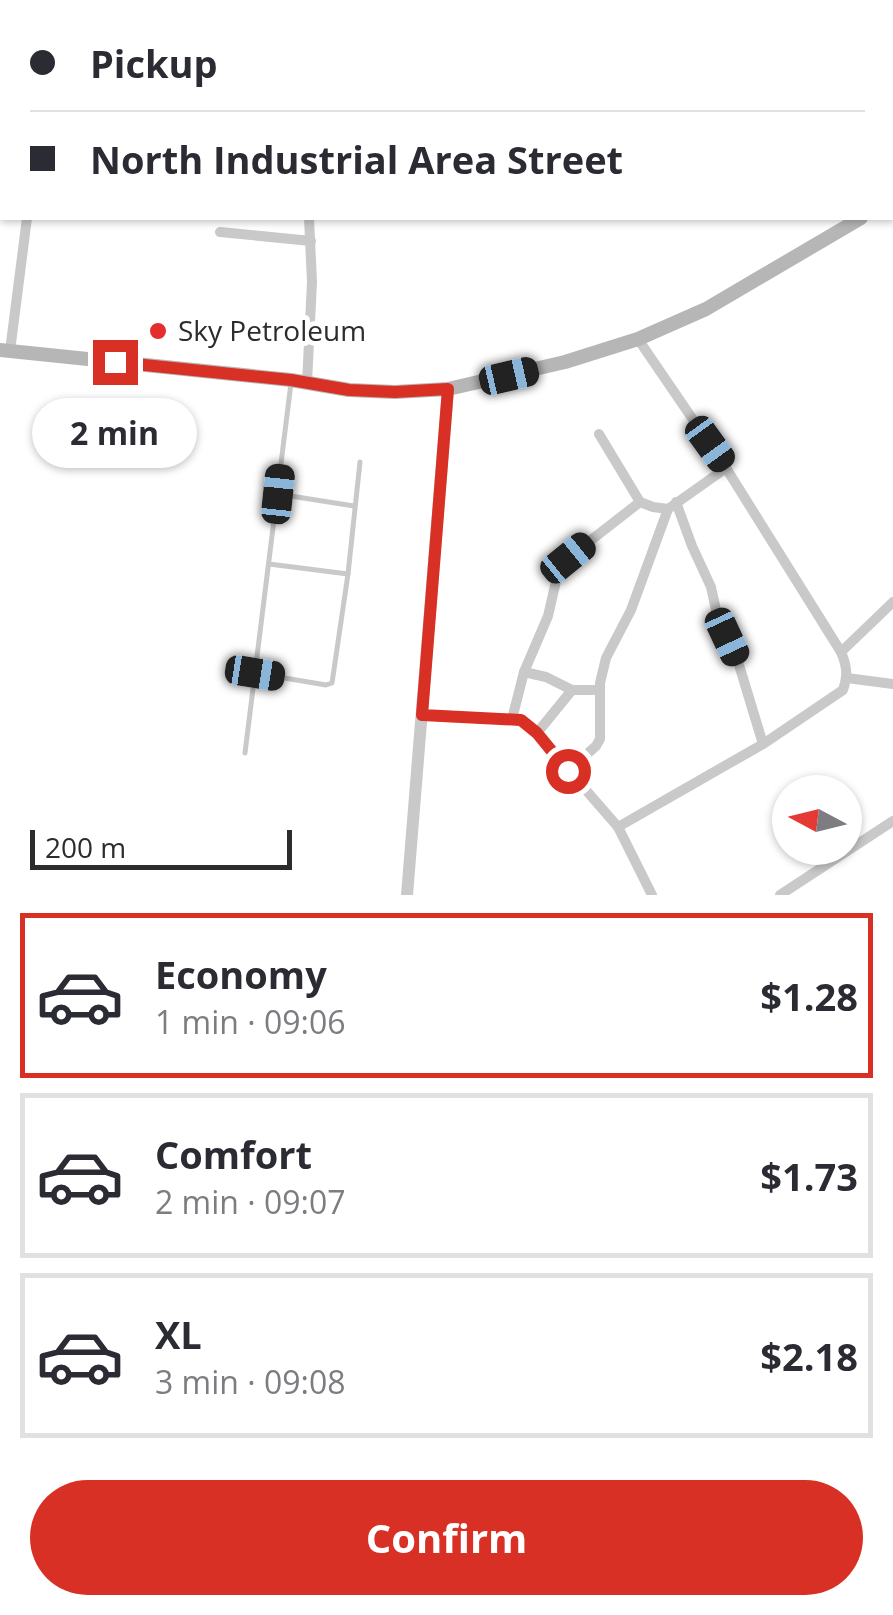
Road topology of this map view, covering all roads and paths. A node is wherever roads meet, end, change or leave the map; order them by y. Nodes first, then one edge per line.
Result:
1 (27, 220) edge
2 (309, 220) edge
3 (858, 220) edge
4 (220, 232) dead end
5 (311, 241) junction
6 (638, 339) junction
7 (5, 350) edge
8 (299, 381) junction
9 (448, 389) junction
10 (599, 434) dead end
11 (360, 462) dead end
12 (726, 468) junction
13 (278, 494) junction
14 (640, 502) junction
15 (354, 506) junction
16 (672, 506) junction
17 (270, 564) junction
18 (348, 574) junction
19 (893, 602) edge
20 (842, 652) junction
21 (524, 672) junction
22 (255, 673) junction
23 (847, 678) junction
24 (893, 684) edge
25 (572, 690) junction
26 (600, 690) junction
27 (422, 715) junction
28 (512, 719) junction
29 (537, 733) junction
30 (763, 744) junction
31 (245, 753) dead end
32 (568, 771) junction
33 (893, 821) edge
34 (618, 827) junction
35 (407, 895) edge
36 (652, 895) edge
37 (780, 895) edge

1 - 7 street
2 - 5 street
3 - 6 main road
4 - 5 street
5 - 8 street
6 - 9 main road
6 - 12 street
7 - 8 main road
8 - 9 main road
8 - 13 lane
9 - 27 street
10 - 14 street
11 - 15 lane
12 - 16 street
12 - 20 street
13 - 15 lane
13 - 17 lane
14 - 16 street
14 - 21 street
15 - 18 lane
16 - 26 street
16 - 30 street
17 - 18 lane
17 - 22 lane
18 - 22 lane
19 - 20 street
20 - 23 street
21 - 25 street
21 - 28 street
22 - 31 lane
23 - 24 street
23 - 30 street
25 - 26 street
25 - 29 street
26 - 32 street
27 - 28 street
27 - 35 street
28 - 29 street
29 - 32 street
30 - 34 street
32 - 34 street
33 - 37 street
34 - 36 street

